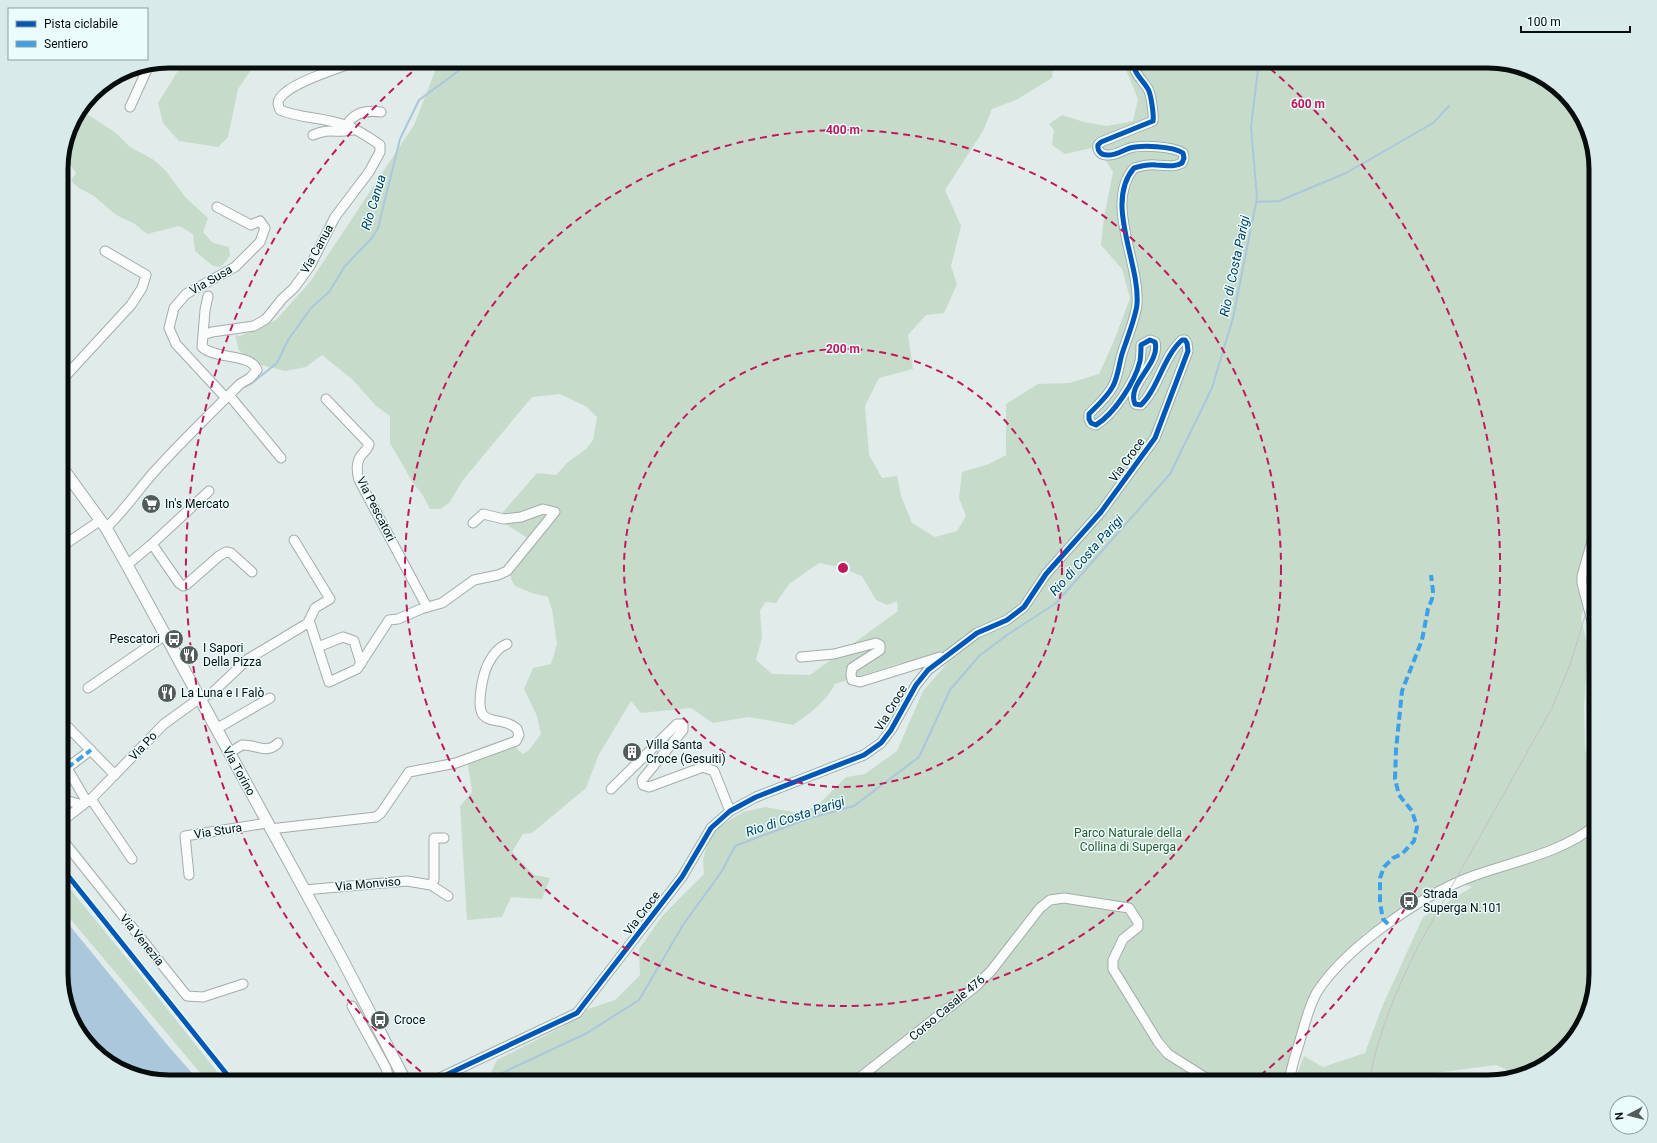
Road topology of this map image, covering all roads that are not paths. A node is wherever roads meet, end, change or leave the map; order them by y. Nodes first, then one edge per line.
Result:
1 (340, 68) edge
2 (1135, 68) edge
3 (146, 71) edge
4 (130, 107) dead end
5 (381, 112) dead end
6 (351, 127) junction
7 (313, 135) dead end
8 (217, 207) dead end
9 (105, 251) dead end
10 (208, 296) dead end
11 (203, 335) junction
12 (68, 373) edge
13 (228, 396) junction
14 (326, 399) dead end
15 (281, 458) dead end
16 (68, 476) edge
17 (209, 490) dead end
18 (473, 523) dead end
19 (103, 524) junction
20 (294, 540) dead end
21 (68, 543) edge
22 (152, 544) junction
23 (1589, 552) edge
24 (127, 565) junction
25 (252, 572) dead end
26 (427, 607) junction
27 (1589, 610) edge
28 (309, 620) junction
29 (165, 635) junction
30 (507, 644) dead end
31 (318, 647) junction
32 (800, 657) dead end
33 (946, 658) junction
34 (361, 664) junction
35 (88, 688) dead end
36 (200, 698) junction
37 (270, 698) dead end
38 (68, 727) edge
39 (216, 729) junction
40 (278, 743) dead end
41 (91, 750) junction
42 (229, 753) junction
43 (68, 767) edge
44 (68, 770) edge
45 (115, 775) junction
46 (611, 789) dead end
47 (68, 800) edge
48 (87, 802) junction
49 (730, 811) junction
50 (68, 817) edge
51 (269, 826) junction
52 (1589, 830) edge
53 (444, 838) dead end
54 (68, 847) edge
55 (132, 859) dead end
56 (189, 875) dead end
57 (431, 886) junction
58 (304, 890) junction
59 (448, 896) dead end
60 (243, 984) dead end
61 (352, 1006) dead end
62 (376, 1025) junction
63 (366, 1031) junction
64 (388, 1075) edge
65 (402, 1075) edge
66 (446, 1075) edge
67 (863, 1075) edge
68 (1201, 1075) edge
69 (1291, 1075) edge

1 - 6 street, Via Canua
2 - 33 street, Via Croce
3 - 4 street
5 - 6 street
6 - 7 street
6 - 11 street, Via Canua
8 - 13 street, Via Susa
9 - 12 street
10 - 11 street
11 - 13 street
13 - 15 street
13 - 19 street
14 - 26 street, Via Pescatori
16 - 19 main road, Via Torino
17 - 22 street
18 - 26 street
19 - 21 street
19 - 24 main road, Via Torino
20 - 28 street
22 - 24 street
22 - 25 street
23 - 27 street
24 - 29 main road, Via Torino
26 - 34 street
28 - 31 street
28 - 36 street
29 - 35 street
29 - 36 main road, Via Torino
30 - 51 street
31 - 34 street
31 - 34 street
32 - 33 street
33 - 49 street, Via Croce
36 - 39 main road, Via Torino
36 - 45 street, Via Po
37 - 39 street
38 - 41 street
39 - 42 main road, Via Torino
40 - 42 street
41 - 43 street
41 - 45 street
42 - 51 main road, Via Torino
44 - 48 street
45 - 48 street, Via Po
46 - 49 street
47 - 48 street
48 - 50 street, Via Po
48 - 55 street
49 - 66 street, Via Croce
51 - 56 street, Via Stura
51 - 58 main road, Via Torino
52 - 69 street
53 - 57 street
54 - 60 street, Via Venezia
57 - 58 street, Via Monviso
57 - 59 street, Via Monviso
58 - 62 main road, Via Torino
61 - 63 street
62 - 63 street
62 - 65 main road, Via Torino
63 - 64 street
67 - 68 street, Corso Casale 476

